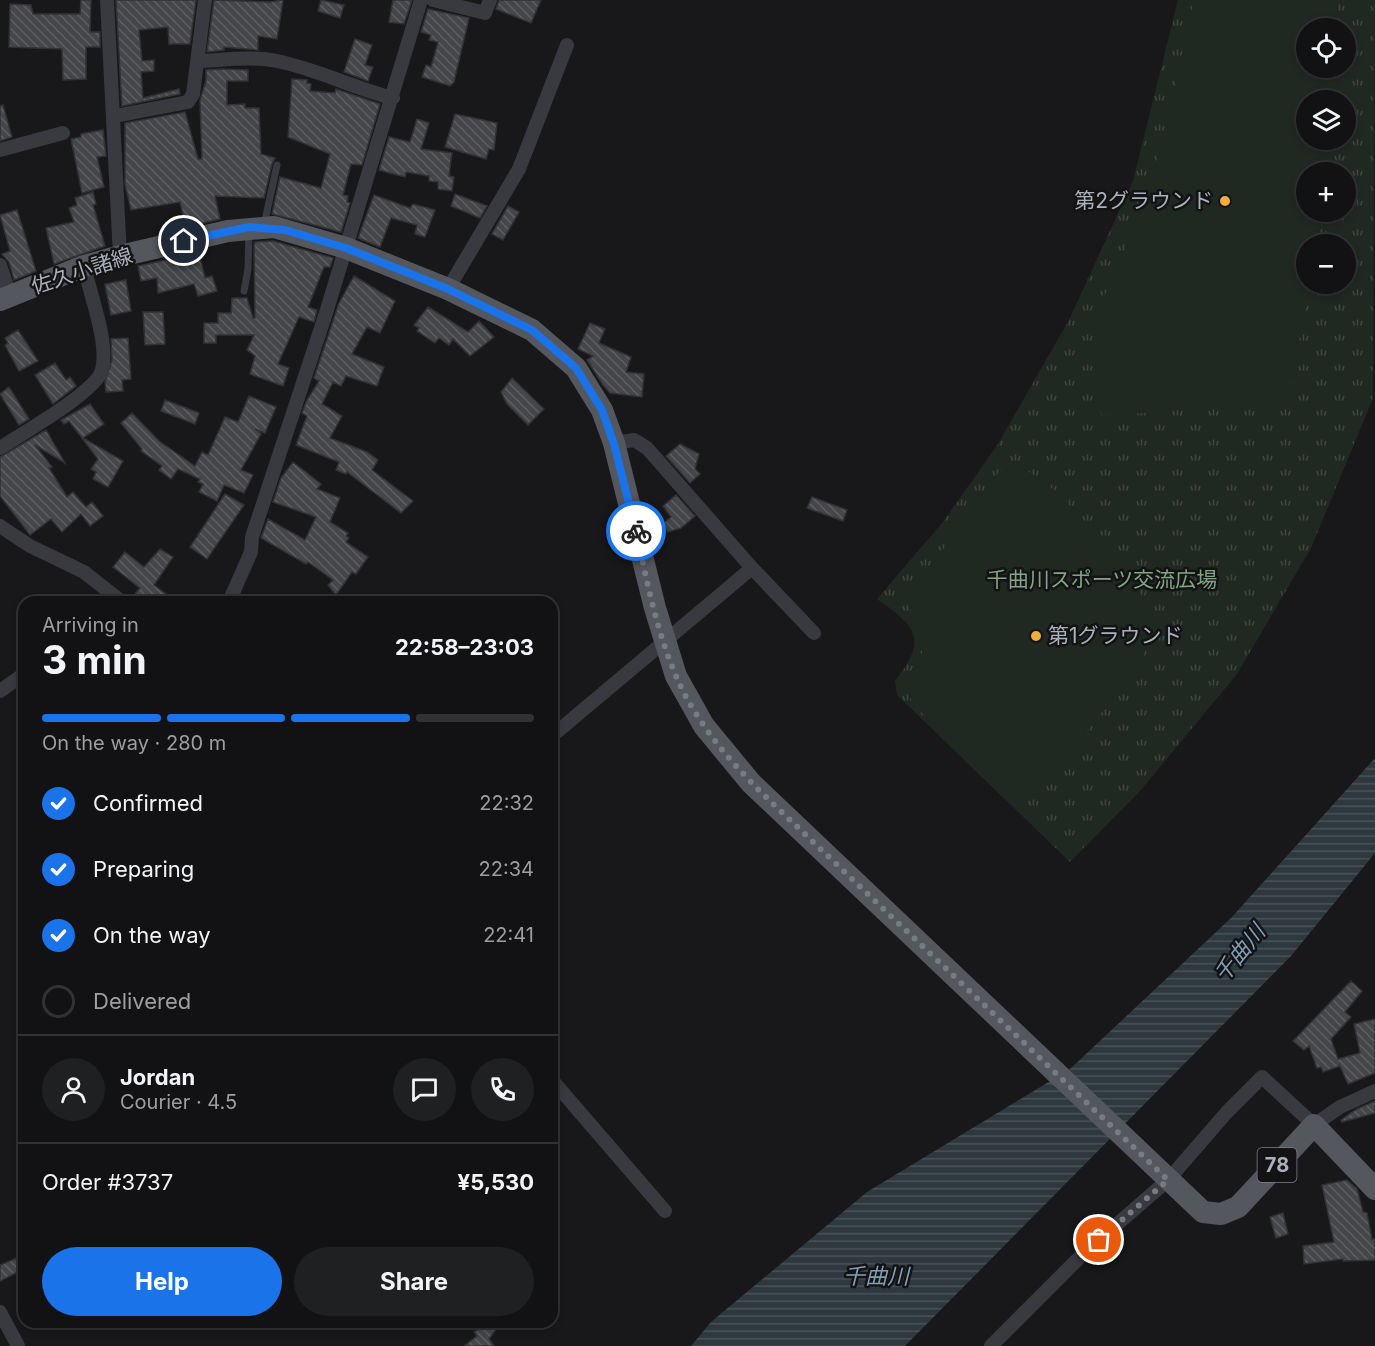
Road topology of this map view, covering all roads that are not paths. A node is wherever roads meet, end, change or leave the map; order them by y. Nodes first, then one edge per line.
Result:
1 (107, 0) edge
2 (205, 0) edge
3 (421, 0) edge
4 (433, 0) edge
5 (490, 0) edge
6 (567, 45) dead end
7 (198, 61) junction
8 (393, 98) junction
9 (115, 116) junction
10 (63, 132) dead end
11 (0, 150) edge
12 (277, 165) dead end
13 (256, 227) junction
14 (346, 248) junction
15 (120, 256) junction
16 (0, 265) edge
17 (84, 266) junction
18 (448, 289) junction
19 (244, 291) dead end
20 (5, 298) edge
21 (614, 444) junction
22 (0, 448) edge
23 (0, 526) edge
24 (752, 568) junction
25 (114, 596) edge
26 (232, 596) edge
27 (814, 633) dead end
28 (664, 643) junction
29 (18, 678) edge
30 (0, 691) edge
31 (558, 731) edge
32 (558, 1087) edge
33 (1375, 1091) edge
34 (1314, 1125) junction
35 (1162, 1175) junction
36 (1375, 1189) edge
37 (665, 1211) dead end
38 (0, 1312) edge
39 (18, 1346) edge
40 (991, 1346) edge

1 - 9 street
2 - 7 street
3 - 8 street
4 - 5 street
6 - 18 street
7 - 8 street
7 - 9 street
8 - 14 street
9 - 15 street
10 - 11 street
12 - 13 lane
13 - 14 main road, 佐久小諸線 / 78
13 - 15 main road, 佐久小諸線 / 78
13 - 19 lane
14 - 18 main road, 佐久小諸線 / 78
14 - 26 street
15 - 17 main road, 佐久小諸線 / 78
16 - 20 street
17 - 20 main road, 佐久小諸線 / 78
17 - 22 street
18 - 21 main road, 佐久小諸線 / 78
21 - 24 street
21 - 28 main road, 佐久小諸線 / 78
23 - 25 street
24 - 27 street
24 - 28 street
28 - 31 street
28 - 35 main road, 佐久小諸線 / 78
29 - 30 street
32 - 37 street
33 - 34 street
34 - 35 main road, 佐久小諸線 / 78
34 - 35 street
34 - 36 main road, 78
35 - 40 street
38 - 39 street

